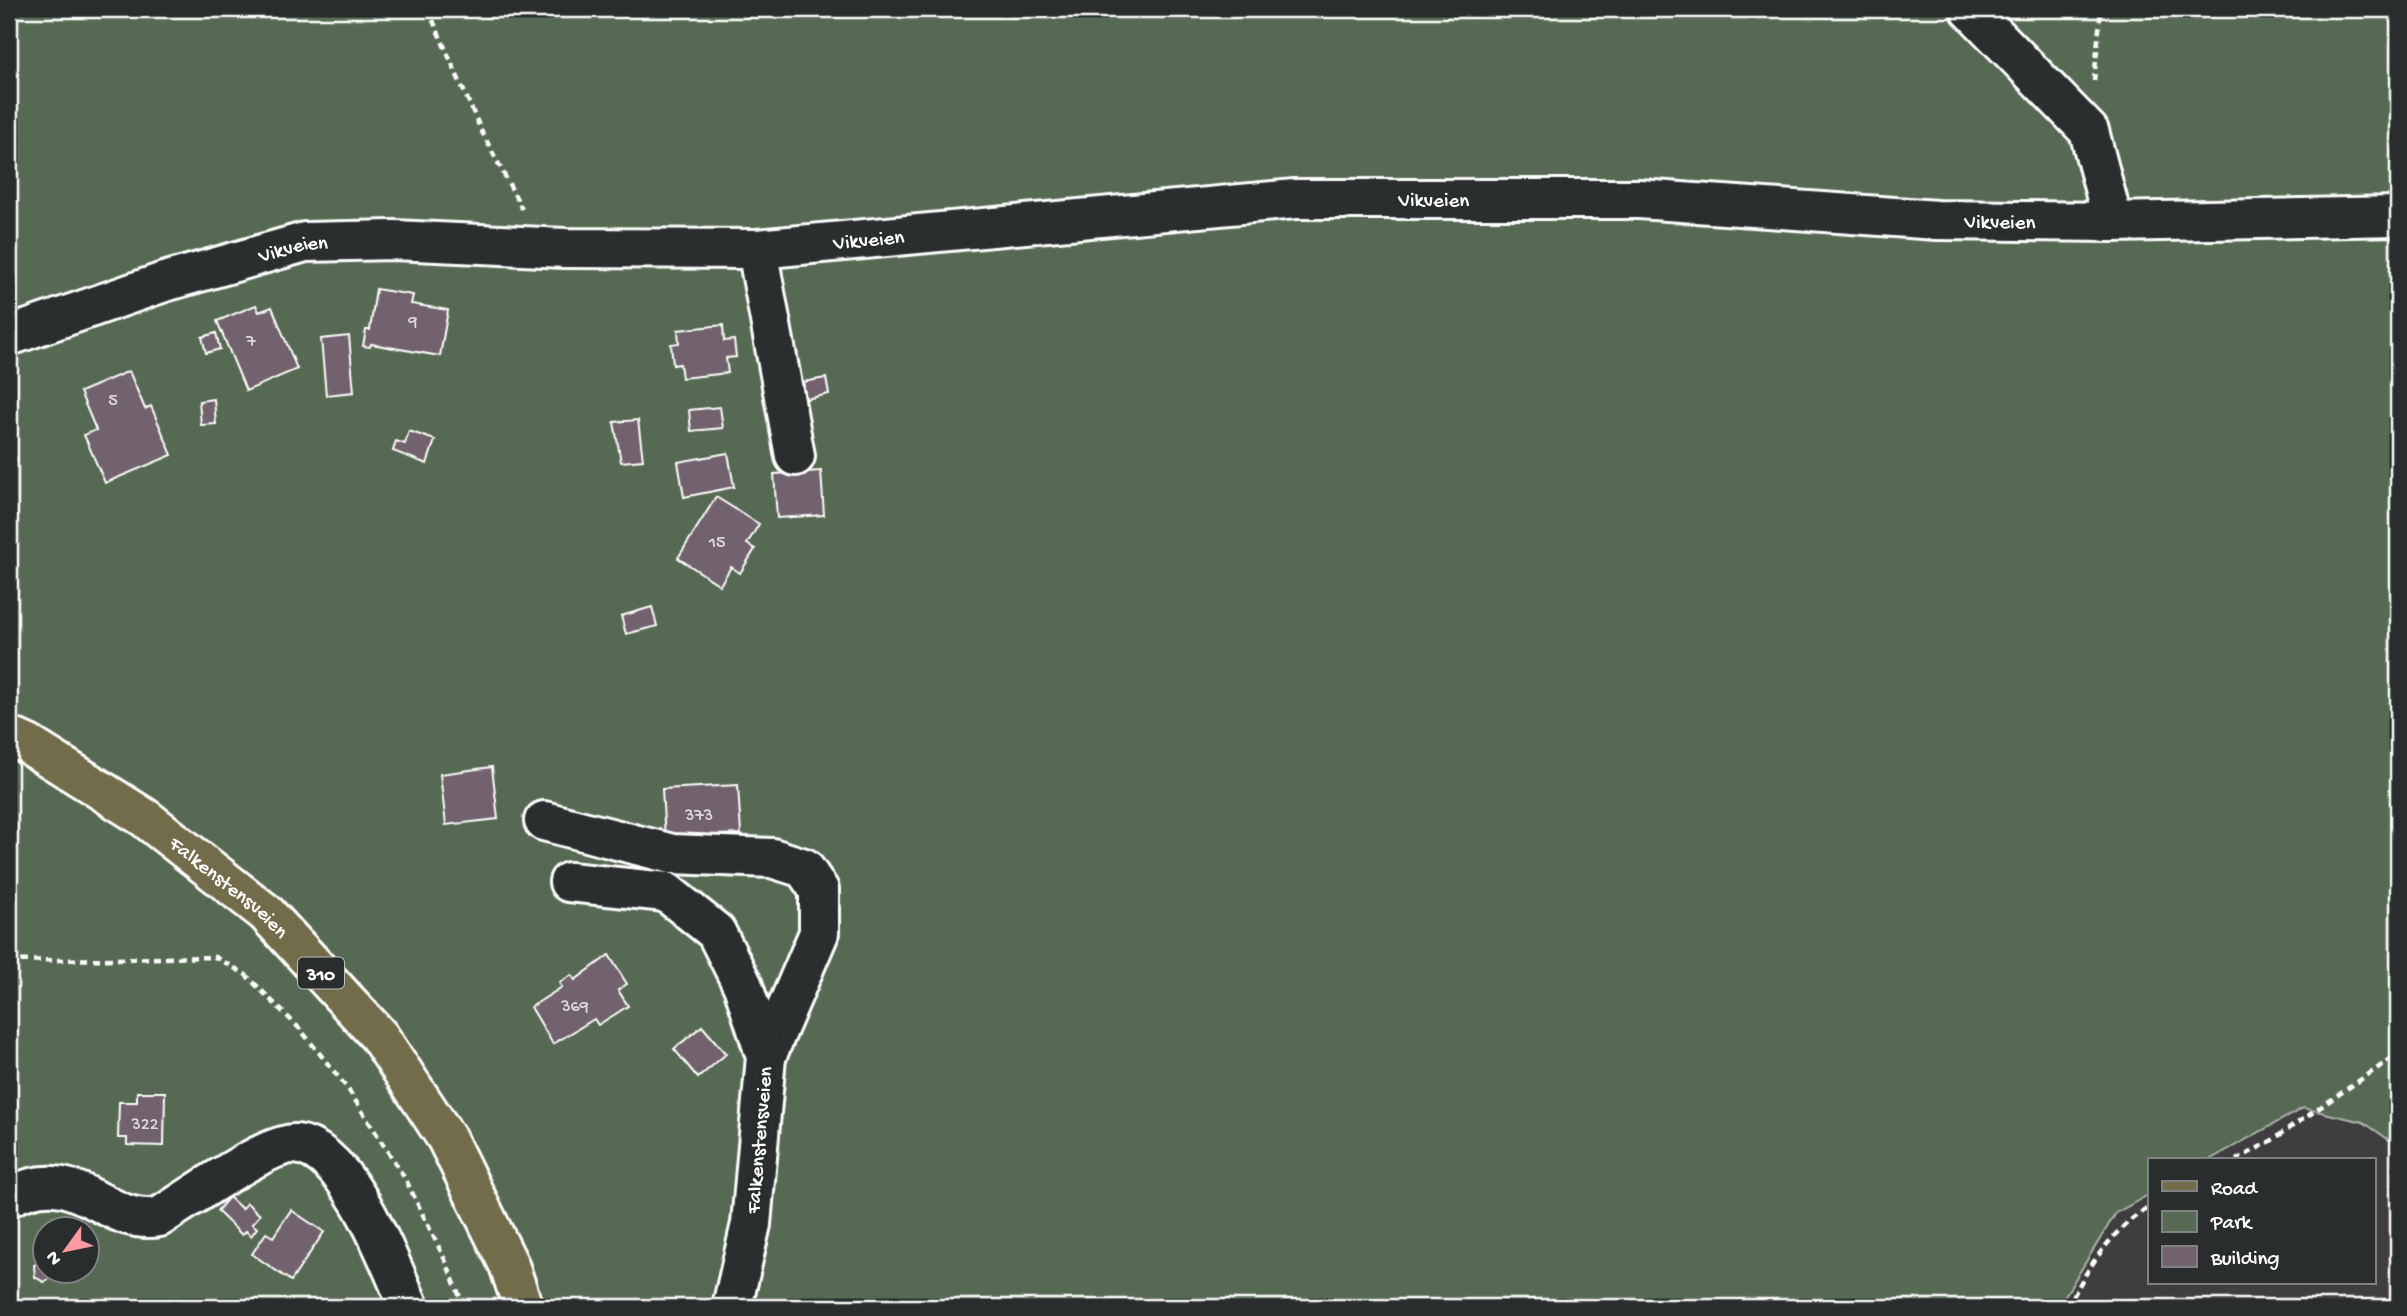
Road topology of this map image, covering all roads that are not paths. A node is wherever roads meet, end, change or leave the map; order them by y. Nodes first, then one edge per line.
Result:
1 (1970, 9) edge
2 (2398, 216) edge
3 (2113, 222) junction
4 (757, 249) junction
5 (9, 336) edge
6 (795, 456) dead end
7 (9, 736) edge
8 (544, 821) dead end
9 (569, 883) dead end
10 (766, 1057) junction
11 (9, 1197) edge
12 (409, 1307) edge
13 (523, 1307) edge
14 (732, 1307) edge

1 - 3 street
2 - 3 street, Vikveien
3 - 4 street, Vikveien
4 - 5 street, Vikveien
4 - 6 street
7 - 13 main road, Falkenstensveien / 310
8 - 10 street
9 - 10 street, Falkenstensveien
10 - 14 street, Falkenstensveien
11 - 12 street

